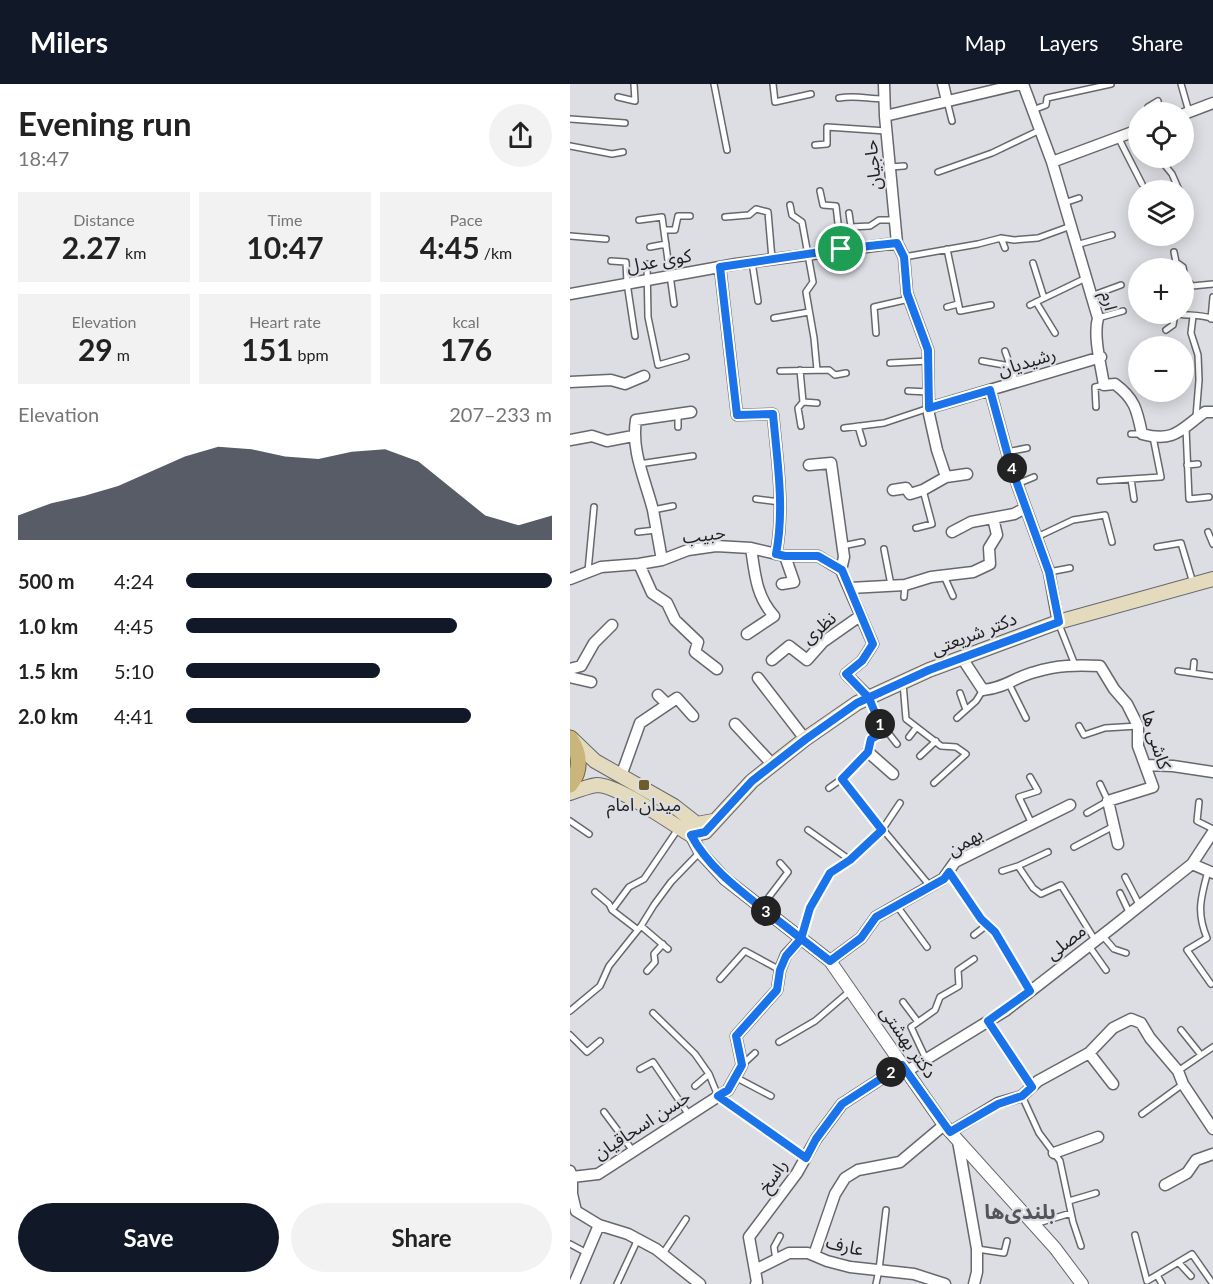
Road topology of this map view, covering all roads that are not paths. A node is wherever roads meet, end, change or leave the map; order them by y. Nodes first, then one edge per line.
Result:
1 (634, 84) edge
2 (714, 84) edge
3 (773, 84) edge
4 (884, 84) edge
5 (944, 84) edge
6 (1022, 84) edge
7 (1111, 84) edge
8 (1181, 84) edge
9 (1087, 86) edge
10 (993, 87) edge
11 (811, 94) dead end
12 (618, 98) dead end
13 (839, 98) dead end
14 (884, 99) junction
15 (947, 101) junction
16 (1184, 102) edge
17 (1213, 103) edge
18 (1033, 110) junction
19 (1194, 110) edge
20 (885, 116) junction
21 (570, 119) edge
22 (952, 121) dead end
23 (625, 123) dead end
24 (1040, 130) junction
25 (886, 131) junction
26 (1128, 134) edge
27 (1118, 137) junction
28 (815, 145) dead end
29 (570, 146) edge
30 (727, 150) dead end
31 (623, 152) dead end
32 (1052, 162) junction
33 (904, 166) dead end
34 (890, 167) junction
35 (938, 172) dead end
36 (1140, 180) edge
37 (820, 191) dead end
38 (1079, 198) dead end
39 (1064, 203) junction
40 (790, 204) dead end
41 (849, 213) dead end
42 (690, 216) dead end
43 (725, 217) dead end
44 (639, 220) dead end
45 (895, 220) junction
46 (1071, 226) junction
47 (664, 230) junction
48 (1112, 235) dead end
49 (570, 236) edge
50 (606, 238) dead end
51 (1001, 238) junction
52 (897, 243) junction
53 (666, 244) junction
54 (1076, 245) junction
55 (650, 247) dead end
56 (1005, 248) dead end
57 (841, 249) junction
58 (947, 249) junction
59 (1174, 252) dead end
60 (809, 254) junction
61 (904, 257) junction
62 (772, 259) junction
63 (611, 261) dead end
64 (752, 262) junction
65 (1033, 263) dead end
66 (647, 264) dead end
67 (720, 267) junction
68 (670, 276) junction
69 (1086, 278) junction
70 (647, 280) junction
71 (627, 283) junction
72 (1213, 284) edge
73 (1121, 285) dead end
74 (570, 294) edge
75 (1091, 296) junction
76 (1213, 297) edge
77 (1044, 298) junction
78 (909, 299) junction
79 (758, 301) dead end
80 (674, 304) dead end
81 (958, 304) junction
82 (991, 305) dead end
83 (947, 307) dead end
84 (1123, 311) dead end
85 (809, 312) junction
86 (1194, 316) edge
87 (774, 318) dead end
88 (1098, 318) junction
89 (1212, 319) edge
90 (1174, 324) edge
91 (1192, 324) edge
92 (1166, 330) dead end
93 (876, 333) dead end
94 (1055, 333) dead end
95 (635, 336) dead end
96 (1005, 351) dead end
97 (686, 357) dead end
98 (1101, 357) junction
99 (928, 361) junction
100 (982, 361) dead end
101 (890, 363) dead end
102 (1010, 366) junction
103 (800, 370) junction
104 (817, 370) junction
105 (780, 371) dead end
106 (846, 373) dead end
107 (644, 376) dead end
108 (570, 382) edge
109 (1016, 382) junction
110 (1104, 385) junction
111 (990, 390) junction
112 (908, 391) dead end
113 (928, 392) junction
114 (803, 402) junction
115 (817, 403) dead end
116 (1096, 407) dead end
117 (929, 408) junction
118 (691, 412) dead end
119 (1213, 412) edge
120 (678, 414) junction
121 (1196, 418) junction
122 (801, 426) dead end
123 (858, 426) junction
124 (678, 427) dead end
125 (844, 428) dead end
126 (1186, 429) junction
127 (633, 436) junction
128 (1153, 437) junction
129 (570, 440) edge
130 (862, 443) dead end
131 (1028, 448) dead end
132 (1007, 452) junction
133 (693, 456) dead end
134 (639, 464) junction
135 (1198, 464) dead end
136 (808, 465) dead end
137 (1187, 465) junction
138 (967, 474) dead end
139 (946, 477) junction
140 (1034, 477) dead end
141 (1131, 479) junction
142 (1100, 481) dead end
143 (1017, 484) junction
144 (893, 489) dead end
145 (923, 490) junction
146 (1209, 497) dead end
147 (756, 498) dead end
148 (1134, 499) dead end
149 (780, 501) junction
150 (673, 506) dead end
151 (594, 507) dead end
152 (1024, 508) junction
153 (653, 510) junction
154 (993, 518) junction
155 (916, 528) dead end
156 (656, 530) junction
157 (638, 532) dead end
158 (952, 532) dead end
159 (1208, 532) dead end
160 (1037, 537) junction
161 (862, 542) dead end
162 (1112, 542) dead end
163 (1213, 544) edge
164 (842, 546) junction
165 (1157, 547) dead end
166 (751, 548) junction
167 (884, 549) dead end
168 (781, 555) junction
169 (662, 560) junction
170 (639, 564) junction
171 (1070, 568) dead end
172 (842, 570) junction
173 (1049, 572) junction
174 (588, 573) junction
175 (944, 576) junction
176 (570, 579) edge
177 (1213, 579) edge
178 (782, 584) dead end
179 (1193, 584) junction
180 (891, 585) junction
181 (905, 585) junction
182 (850, 588) junction
183 (953, 596) dead end
184 (904, 597) dead end
185 (860, 616) junction
186 (1059, 622) junction
187 (612, 625) dead end
188 (747, 634) dead end
189 (962, 658) junction
190 (772, 660) dead end
191 (1194, 662) dead end
192 (1075, 665) junction
193 (570, 669) edge
194 (717, 669) dead end
195 (1178, 672) dead end
196 (1193, 673) junction
197 (1213, 676) edge
198 (570, 677) edge
199 (758, 678) dead end
200 (591, 682) dead end
201 (903, 682) junction
202 (1008, 684) junction
203 (983, 690) junction
204 (960, 693) dead end
205 (658, 694) dead end
206 (869, 698) junction
207 (667, 704) junction
208 (966, 710) junction
209 (693, 716) dead end
210 (957, 718) dead end
211 (1026, 718) dead end
212 (735, 724) dead end
213 (1079, 726) dead end
214 (1138, 726) junction
215 (916, 728) junction
216 (885, 731) junction
217 (909, 737) dead end
218 (570, 738) edge
219 (806, 739) junction
220 (936, 741) junction
221 (897, 744) dead end
222 (868, 752) junction
223 (920, 756) dead end
224 (773, 765) junction
225 (1145, 765) junction
226 (1213, 772) edge
227 (893, 774) dead end
228 (621, 776) junction
229 (1030, 777) dead end
230 (842, 779) junction
231 (934, 783) dead end
232 (1100, 784) dead end
233 (570, 785) edge
234 (829, 788) dead end
235 (570, 793) edge
236 (1108, 801) junction
237 (1199, 802) dead end
238 (900, 803) dead end
239 (1070, 806) dead end
240 (1086, 813) dead end
241 (570, 820) edge
242 (718, 820) junction
243 (1032, 825) junction
244 (1114, 826) junction
245 (808, 830) dead end
246 (882, 830) junction
247 (1213, 830) edge
248 (685, 832) junction
249 (589, 834) dead end
250 (1118, 844) dead end
251 (1074, 846) dead end
252 (700, 852) junction
253 (1048, 852) dead end
254 (850, 860) junction
255 (780, 863) dead end
256 (1192, 864) junction
257 (1018, 866) junction
258 (1002, 871) dead end
259 (949, 872) junction
260 (1211, 872) edge
261 (1125, 877) dead end
262 (931, 887) junction
263 (595, 892) dead end
264 (1120, 893) dead end
265 (897, 906) junction
266 (1140, 906) junction
267 (761, 908) junction
268 (612, 910) junction
269 (1130, 914) junction
270 (987, 925) junction
271 (639, 928) junction
272 (974, 935) dead end
273 (801, 939) junction
274 (1095, 940) junction
275 (927, 947) dead end
276 (1126, 953) dead end
277 (974, 959) dead end
278 (830, 961) junction
279 (1106, 969) dead end
280 (780, 970) junction
281 (647, 971) dead end
282 (720, 979) dead end
283 (1211, 984) dead end
284 (850, 991) junction
285 (1030, 991) junction
286 (903, 1002) dead end
287 (570, 1011) edge
288 (653, 1013) dead end
289 (988, 1021) junction
290 (918, 1022) junction
291 (1181, 1030) dead end
292 (570, 1035) edge
293 (600, 1041) dead end
294 (779, 1042) dead end
295 (1213, 1047) edge
296 (755, 1053) dead end
297 (1089, 1053) junction
298 (1202, 1055) junction
299 (926, 1059) junction
300 (742, 1065) junction
301 (904, 1068) junction
302 (640, 1069) dead end
303 (1178, 1071) junction
304 (709, 1074) junction
305 (735, 1077) junction
306 (1113, 1084) dead end
307 (1183, 1084) junction
308 (695, 1086) dead end
309 (1032, 1087) junction
310 (718, 1096) junction
311 (771, 1096) dead end
312 (1022, 1096) junction
313 (604, 1112) dead end
314 (1142, 1114) dead end
315 (689, 1115) junction
316 (1212, 1125) edge
317 (951, 1132) junction
318 (1098, 1137) dead end
319 (633, 1151) junction
320 (1054, 1153) junction
321 (1213, 1154) edge
322 (806, 1158) junction
323 (571, 1174) edge
324 (1165, 1185) dead end
325 (1096, 1193) dead end
326 (1069, 1201) junction
327 (886, 1210) dead end
328 (1071, 1213) junction
329 (686, 1219) dead end
330 (1034, 1224) junction
331 (599, 1225) junction
332 (1135, 1235) dead end
333 (780, 1236) dead end
334 (638, 1239) junction
335 (1007, 1241) dead end
336 (570, 1244) edge
337 (1081, 1246) dead end
338 (977, 1249) junction
339 (587, 1253) junction
340 (662, 1255) junction
341 (814, 1255) junction
342 (776, 1260) junction
343 (1179, 1263) junction
344 (755, 1270) junction
345 (879, 1270) junction
346 (1157, 1275) junction
347 (1191, 1276) dead end
348 (1144, 1282) edge
349 (940, 1283) edge
350 (574, 1284) edge
351 (617, 1284) edge
352 (700, 1284) edge
353 (756, 1284) edge
354 (876, 1284) edge
355 (974, 1284) edge
356 (1082, 1284) edge
357 (1162, 1284) edge
358 (1213, 1284) edge

1 - 12 lane
2 - 30 lane
3 - 11 lane
4 - 14 street, حاجیان
5 - 15 street
6 - 10 street
6 - 18 street, ارم
7 - 9 lane
8 - 16 lane
9 - 18 lane
10 - 15 street
13 - 14 lane
14 - 20 street, حاجیان
15 - 20 street
15 - 22 lane
17 - 19 street
18 - 24 street, ارم
20 - 25 street, حاجیان
21 - 23 lane
24 - 32 street, ارم
24 - 35 lane
25 - 28 lane
25 - 34 street, حاجیان
26 - 27 street
27 - 32 street
27 - 36 lane
29 - 31 lane
32 - 39 street, ارم
33 - 34 lane
34 - 45 street, حاجیان
37 - 57 lane
38 - 39 lane
39 - 46 street, ارم
40 - 60 lane
41 - 45 lane
42 - 47 lane
43 - 62 lane
44 - 47 lane
45 - 52 street, حاجیان
46 - 51 lane
46 - 54 street, ارم
47 - 53 lane
48 - 54 lane
49 - 50 lane
51 - 56 lane
51 - 58 lane
52 - 57 street, کوی عدل
52 - 61 street
53 - 55 lane
53 - 68 lane
54 - 69 street, ارم
57 - 60 street, کوی عدل
58 - 61 lane
58 - 81 lane
59 - 72 lane
60 - 62 street, کوی عدل
60 - 85 lane
61 - 78 street
62 - 64 street, کوی عدل
63 - 71 lane
64 - 67 street, کوی عدل
64 - 79 lane
65 - 77 lane
66 - 70 lane
67 - 68 street, کوی عدل
67 - 149 street
68 - 70 street, کوی عدل
68 - 80 lane
69 - 75 street, ارم
69 - 77 lane
70 - 71 street, کوی عدل
70 - 97 lane
71 - 74 street, کوی عدل
71 - 95 lane
73 - 75 lane
75 - 88 street, ارم
76 - 89 lane
77 - 94 lane
78 - 93 lane
78 - 99 street
81 - 82 lane
81 - 83 lane
84 - 88 lane
85 - 87 lane
85 - 104 lane
86 - 89 lane
88 - 98 street, ارم
90 - 92 lane
91 - 121 lane
96 - 102 lane
98 - 109 street, رشیدیان
98 - 110 street, ارم
99 - 101 lane
99 - 113 street
100 - 102 lane
102 - 109 lane
103 - 104 lane
103 - 105 lane
103 - 114 lane
104 - 106 lane
107 - 108 street
109 - 111 street, رشیدیان
110 - 116 lane
110 - 128 street
111 - 117 street, رشیدیان
111 - 132 street
112 - 113 lane
113 - 117 street
114 - 115 lane
114 - 122 lane
117 - 123 lane
117 - 139 street
118 - 120 street
119 - 121 street
120 - 124 lane
120 - 127 street
121 - 126 street
123 - 125 lane
123 - 130 lane
126 - 128 street
126 - 137 lane
127 - 129 street
127 - 134 street
128 - 141 lane
131 - 132 lane
132 - 143 street
133 - 134 lane
134 - 153 street
135 - 137 lane
136 - 164 street
137 - 146 lane
138 - 139 street
139 - 145 street
140 - 143 lane
141 - 142 lane
141 - 148 lane
143 - 152 street
144 - 145 street
145 - 155 lane
147 - 149 lane
149 - 168 street
150 - 153 lane
151 - 174 lane
152 - 154 street
152 - 160 street
153 - 156 street
154 - 158 street
154 - 175 street
156 - 157 lane
156 - 169 street
159 - 163 lane
160 - 162 lane
160 - 173 street
161 - 164 lane
164 - 172 street
165 - 179 lane
166 - 168 street, حبیب
166 - 169 street, حبیب
166 - 188 street
167 - 180 lane
168 - 172 street, حبیب
168 - 178 street
169 - 170 street, حبیب
170 - 174 street, حبیب
170 - 194 street
171 - 173 lane
172 - 182 street
173 - 186 street
174 - 176 street, حبیب
175 - 181 street
175 - 183 lane
177 - 179 main road, دکتر شریعتی
179 - 186 main road, دکتر شریعتی
180 - 181 street
180 - 182 street
181 - 184 lane
182 - 185 street
185 - 190 street, نظری
185 - 206 street
186 - 189 main road, دکتر شریعتی
186 - 192 lane
187 - 193 street
189 - 201 main road, دکتر شریعتی
189 - 203 street
191 - 196 lane
192 - 202 street, کاشی ها
192 - 214 street, کاشی ها
195 - 196 lane
196 - 197 lane
198 - 200 street
199 - 219 street
201 - 206 main road, دکتر شریعتی
201 - 215 lane
202 - 203 street, کاشی ها
202 - 211 lane
203 - 208 lane
204 - 208 lane
205 - 207 street
206 - 216 lane
206 - 219 main road, دکتر شریعتی
207 - 209 street
207 - 228 street
208 - 210 lane
212 - 224 street
213 - 214 lane
214 - 225 street, کاشی ها
215 - 217 lane
215 - 220 lane
216 - 221 lane
216 - 222 lane
218 - 228 main road
218 - 233 main road
219 - 224 main road, دکتر شریعتی
220 - 223 lane
220 - 231 lane
222 - 227 street
222 - 230 lane
224 - 242 main road, دکتر شریعتی
225 - 226 street
225 - 236 street, کاشی ها
228 - 242 main road
229 - 243 lane
230 - 234 lane
230 - 246 lane
232 - 236 lane
235 - 248 main road
236 - 240 lane
236 - 244 street
237 - 247 lane
238 - 246 lane
239 - 243 street, بهمن
241 - 249 lane
242 - 248 main road, دکتر شریعتی
243 - 259 street, بهمن
244 - 250 street
244 - 251 lane
245 - 254 lane
246 - 254 lane
246 - 262 lane
247 - 256 street, مصلی
248 - 252 street, دکتر بهشتی
248 - 268 lane
252 - 267 street, دکتر بهشتی
252 - 271 lane
253 - 257 lane
254 - 273 lane
255 - 267 lane
256 - 260 street
256 - 266 street, مصلی
257 - 258 lane
257 - 274 lane
259 - 262 street, بهمن
259 - 270 lane
260 - 283 lane
261 - 266 lane
262 - 265 street, بهمن
263 - 268 lane
264 - 269 lane
265 - 275 lane
265 - 278 street, بهمن
266 - 269 street, مصلی
267 - 273 street, دکتر بهشتی
268 - 271 lane
269 - 274 street, مصلی
270 - 272 lane
270 - 285 lane
271 - 281 lane
271 - 287 lane
273 - 278 street, دکتر بهشتی
273 - 280 street
274 - 276 lane
274 - 279 lane
274 - 285 street, مصلی
277 - 290 lane
278 - 284 street, دکتر بهشتی
280 - 282 lane
280 - 300 street
284 - 294 lane
284 - 301 street, دکتر بهشتی
285 - 289 street, مصلی
286 - 290 lane
288 - 304 lane
289 - 299 street, مصلی
289 - 309 lane
290 - 299 lane
291 - 298 lane
292 - 293 lane
295 - 298 lane
296 - 300 lane
297 - 303 street
297 - 306 street
297 - 309 street
298 - 303 lane
299 - 301 street, مصلی
300 - 305 street, حسن اسحاقیان
301 - 317 street, دکتر بهشتی
301 - 322 street, راسخ
302 - 315 lane
303 - 307 street
304 - 308 lane
304 - 310 lane
305 - 310 street, حسن اسحاقیان
305 - 311 lane
307 - 314 lane
307 - 316 street
309 - 312 street
310 - 315 street, حسن اسحاقیان
310 - 322 lane
312 - 317 street
312 - 320 lane
313 - 319 lane
315 - 319 street, حسن اسحاقیان
317 - 330 street, دکتر بهشتی
317 - 338 street
317 - 341 street
318 - 320 street
319 - 323 street, حسن اسحاقیان
320 - 326 lane
321 - 324 street
322 - 344 street, راسخ
323 - 331 street
325 - 326 lane
326 - 328 lane
327 - 345 lane
328 - 330 lane
328 - 337 lane
329 - 340 lane
330 - 356 street, دکتر بهشتی
331 - 334 street
331 - 339 street
332 - 348 lane
333 - 342 lane
334 - 340 street
334 - 351 lane
335 - 338 lane
336 - 339 lane
338 - 355 street
339 - 350 street
340 - 352 street
341 - 342 street, عارف
341 - 345 street, عارف
342 - 344 street, عارف
343 - 346 lane
343 - 347 lane
343 - 358 lane
344 - 353 street
345 - 349 street, عارف
345 - 354 lane
346 - 348 lane
346 - 357 lane

